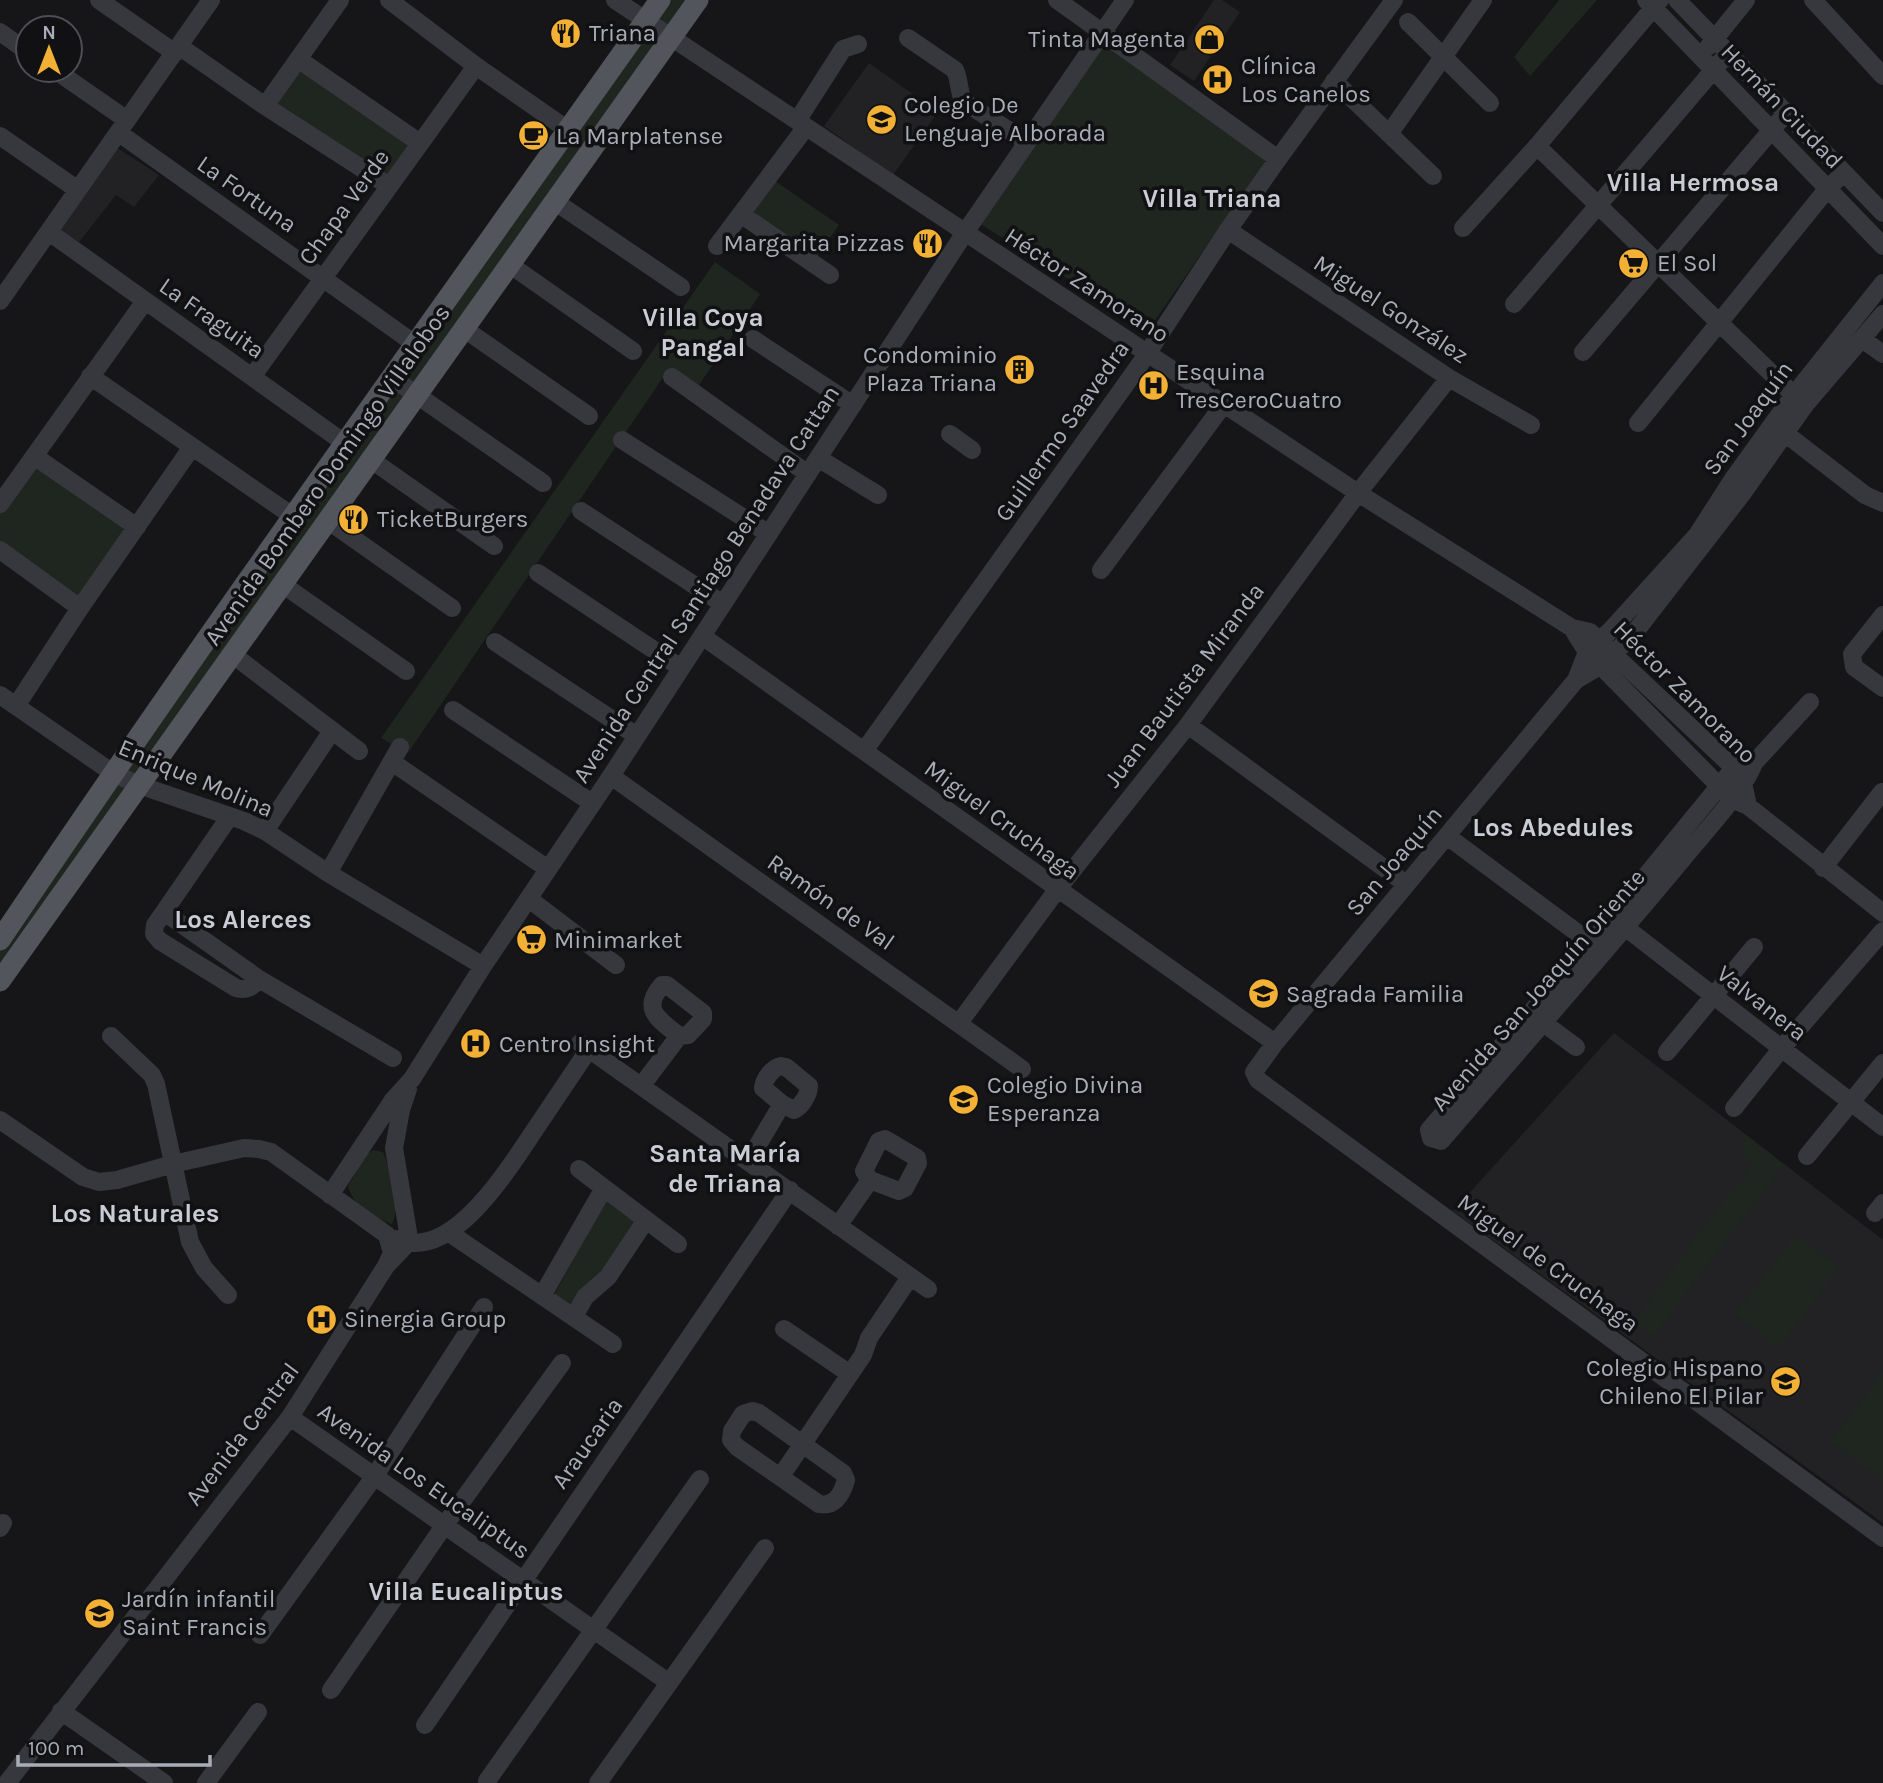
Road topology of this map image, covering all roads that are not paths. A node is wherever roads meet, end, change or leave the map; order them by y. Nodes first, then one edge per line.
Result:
1 (99, 0) edge
2 (211, 0) edge
3 (340, 0) edge
4 (389, 0) edge
5 (615, 0) edge
6 (660, 0) edge
7 (698, 0) edge
8 (1057, 0) edge
9 (1125, 0) edge
10 (1394, 0) edge
11 (1483, 0) edge
12 (1677, 0) edge
13 (1746, 0) edge
14 (1813, 0) edge
15 (1653, 2) edge
16 (646, 20) junction
17 (1408, 22) dead end
18 (1103, 32) junction
19 (671, 38) junction
20 (908, 38) dead end
21 (1715, 39) junction
22 (858, 44) dead end
23 (177, 49) junction
24 (1728, 53) junction
25 (1700, 55) junction
26 (1443, 57) junction
27 (298, 59) junction
28 (475, 66) junction
29 (1713, 69) junction
30 (1883, 76) edge
31 (1334, 81) junction
32 (72, 84) edge
33 (1490, 103) dead end
34 (265, 106) junction
35 (1786, 113) junction
36 (801, 124) junction
37 (123, 126) junction
38 (568, 130) junction
39 (1772, 130) junction
40 (1389, 134) junction
41 (0, 135) edge
42 (1027, 142) junction
43 (420, 143) junction
44 (1537, 146) junction
45 (1278, 159) junction
46 (1844, 173) junction
47 (1433, 176) dead end
48 (389, 187) junction
49 (1828, 188) junction
50 (78, 190) junction
51 (554, 201) junction
52 (1597, 205) junction
53 (1883, 213) edge
54 (742, 215) junction
55 (1463, 228) dead end
56 (1228, 230) junction
57 (49, 232) junction
58 (964, 234) junction
59 (717, 246) dead end
60 (1883, 246) edge
61 (1657, 263) junction
62 (509, 264) junction
63 (830, 275) dead end
64 (323, 278) junction
65 (1883, 282) edge
66 (681, 288) dead end
67 (2, 295) edge
68 (145, 300) junction
69 (1514, 304) dead end
70 (1883, 314) edge
71 (1719, 323) junction
72 (463, 328) junction
73 (753, 339) dead end
74 (1862, 339) junction
75 (415, 344) junction
76 (633, 351) dead end
77 (1583, 352) dead end
78 (1146, 354) junction
79 (1883, 354) edge
80 (90, 376) junction
81 (252, 377) junction
82 (391, 377) junction
83 (671, 377) dead end
84 (1449, 378) junction
85 (416, 394) junction
86 (1799, 400) junction
87 (1224, 404) junction
88 (853, 405) junction
89 (589, 416) dead end
90 (1638, 423) dead end
91 (1531, 425) dead end
92 (1779, 429) junction
93 (950, 434) dead end
94 (622, 440) dead end
95 (346, 444) junction
96 (192, 447) junction
97 (972, 450) dead end
98 (34, 456) junction
99 (818, 458) junction
100 (370, 459) junction
101 (808, 474) junction
102 (542, 483) dead end
103 (1358, 494) junction
104 (878, 495) dead end
105 (1883, 503) edge
106 (0, 504) edge
107 (581, 511) dead end
108 (294, 517) junction
109 (327, 520) junction
110 (137, 527) junction
111 (769, 534) junction
112 (494, 546) dead end
113 (0, 550) edge
114 (1101, 570) dead end
115 (538, 573) dead end
116 (282, 584) junction
117 (723, 604) junction
118 (80, 608) junction
119 (452, 608) dead end
120 (1883, 615) edge
121 (702, 636) junction
122 (495, 642) dead end
123 (1593, 646) junction
124 (232, 654) junction
125 (1607, 660) junction
126 (681, 668) junction
127 (406, 671) dead end
128 (1576, 680) junction
129 (1883, 688) edge
130 (5, 700) edge
131 (1810, 702) dead end
132 (453, 710) dead end
133 (1188, 725) junction
134 (332, 731) junction
135 (638, 736) junction
136 (359, 751) dead end
137 (864, 751) junction
138 (113, 773) junction
139 (611, 776) junction
140 (1738, 776) junction
141 (139, 785) junction
142 (1882, 792) edge
143 (1733, 797) junction
144 (592, 803) junction
145 (230, 816) junction
146 (265, 831) junction
147 (1447, 836) junction
148 (1823, 867) junction
149 (548, 869) junction
150 (328, 873) junction
151 (1406, 884) junction
152 (1056, 890) junction
153 (529, 900) junction
154 (164, 912) junction
155 (1883, 914) edge
156 (1618, 923) junction
157 (1883, 930) edge
158 (0, 940) edge
159 (1591, 943) junction
160 (1754, 947) dead end
161 (616, 965) dead end
162 (483, 966) junction
163 (260, 979) junction
164 (0, 981) edge
165 (1714, 996) junction
166 (1537, 1018) junction
167 (959, 1023) junction
168 (111, 1036) dead end
169 (679, 1036) dead end
170 (1275, 1043) junction
171 (1576, 1047) dead end
172 (1781, 1049) junction
173 (1667, 1052) dead end
174 (393, 1058) dead end
175 (1883, 1063) edge
176 (1023, 1069) dead end
177 (1254, 1075) joint
178 (412, 1079) junction
179 (642, 1085) junction
180 (1851, 1102) junction
181 (782, 1104) dead end
182 (1734, 1108) dead end
183 (0, 1120) edge
184 (1883, 1126) edge
185 (368, 1138) junction
186 (394, 1148) junction
187 (1807, 1156) dead end
188 (749, 1160) junction
189 (173, 1164) junction
190 (579, 1169) dead end
191 (870, 1180) dead end
192 (604, 1188) junction
193 (790, 1190) junction
194 (330, 1195) junction
195 (646, 1220) junction
196 (838, 1226) junction
197 (448, 1232) junction
198 (406, 1234) junction
199 (387, 1235) junction
200 (678, 1244) dead end
201 (386, 1266) junction
202 (910, 1277) junction
203 (928, 1289) dead end
204 (228, 1295) dead end
205 (542, 1296) junction
206 (484, 1307) dead end
207 (574, 1317) junction
208 (784, 1329) dead end
209 (613, 1344) dead end
210 (562, 1363) dead end
211 (850, 1374) junction
212 (290, 1417) junction
213 (802, 1443) junction
214 (780, 1476) junction
215 (374, 1477) junction
216 (700, 1479) dead end
217 (444, 1526) junction
218 (1883, 1538) edge
219 (765, 1548) dead end
220 (522, 1580) junction
221 (593, 1630) junction
222 (260, 1635) dead end
223 (668, 1682) junction
224 (331, 1690) dead end
225 (61, 1712) junction
226 (258, 1712) dead end
227 (425, 1725) dead end
228 (487, 1781) dead end
229 (8, 1783) edge
230 (164, 1783) edge
231 (206, 1783) edge
232 (598, 1783) edge

1 - 23 street
2 - 23 street
3 - 27 street
4 - 28 street
5 - 16 street, Héctor Zamorano
6 - 16 main road, Avenida Bombero Domingo Villalobos
7 - 19 main road, Avenida Bombero Domingo Villalobos
8 - 18 street
9 - 18 street, Avenida Central Santiago Benadava Cattan
10 - 31 street, Guillermo Saavedra
11 - 26 street
12 - 21 street, Hernán Ciudad
13 - 21 street
14 - 30 street
15 - 25 street, Hernán Ciudad
15 - 44 street
16 - 19 street, Héctor Zamorano
16 - 38 main road, Avenida Bombero Domingo Villalobos
17 - 26 street
18 - 42 street, Avenida Central Santiago Benadava Cattan
18 - 45 street
19 - 36 street, Héctor Zamorano
19 - 51 main road, Avenida Bombero Domingo Villalobos
20 - 42 street
21 - 24 street, Hernán Ciudad
21 - 25 street
22 - 36 street
23 - 34 street
23 - 37 street
24 - 29 street
24 - 35 street, Hernán Ciudad
25 - 29 street, Hernán Ciudad
26 - 33 street
26 - 40 street
27 - 34 street
27 - 43 street
28 - 38 street
28 - 43 street, Chapa Verde
29 - 39 street, Hernán Ciudad
29 - 52 street
31 - 40 street
31 - 45 street, Guillermo Saavedra
32 - 37 street, La Fortuna
34 - 48 street
35 - 39 street
35 - 46 street, Hernán Ciudad
36 - 54 street
36 - 58 street, Héctor Zamorano
37 - 50 street
37 - 64 street, La Fortuna
38 - 75 main road, Avenida Bombero Domingo Villalobos
39 - 49 street, Hernán Ciudad
39 - 61 street
40 - 47 street
41 - 50 street
42 - 58 street, Avenida Central Santiago Benadava Cattan
43 - 48 street, Chapa Verde
44 - 52 street
44 - 55 street
45 - 56 street, Guillermo Saavedra
46 - 49 street
46 - 53 street, Hernán Ciudad
48 - 64 street, Chapa Verde
49 - 60 street, Hernán Ciudad
49 - 71 street
50 - 57 street
51 - 62 main road, Avenida Bombero Domingo Villalobos
51 - 66 street
52 - 61 street
52 - 69 street
54 - 59 street
54 - 63 street
56 - 78 street, Guillermo Saavedra
56 - 84 street, Miguel González
57 - 67 street
57 - 68 street, La Fraguita
58 - 78 street, Héctor Zamorano
58 - 88 street, Avenida Central Santiago Benadava Cattan
61 - 71 street
61 - 77 street
62 - 72 main road, Avenida Bombero Domingo Villalobos
62 - 76 street
64 - 75 street, La Fortuna
64 - 81 street, Chapa Verde
65 - 86 street, San Joaquín
68 - 80 street
68 - 81 street, La Fraguita
70 - 74 street, San Joaquín
71 - 86 street
71 - 90 street
72 - 85 main road, Avenida Bombero Domingo Villalobos
72 - 89 street
73 - 88 street
74 - 79 street
74 - 86 street, San Joaquín
75 - 82 main road, Avenida Bombero Domingo Villalobos
78 - 87 street, Héctor Zamorano
78 - 137 street, Guillermo Saavedra
80 - 96 street
80 - 98 street
81 - 95 street, La Fraguita
82 - 85 street
82 - 95 main road, Avenida Bombero Domingo Villalobos
83 - 101 street
84 - 91 street, Miguel González
84 - 103 street, Juan Bautista Miranda
85 - 100 main road, Avenida Bombero Domingo Villalobos
85 - 102 street
86 - 92 street, San Joaquín
87 - 103 street, Héctor Zamorano
87 - 114 street
88 - 99 street, Avenida Central Santiago Benadava Cattan
92 - 105 street
92 - 123 street, San Joaquín
92 - 125 street, San Joaquín
93 - 97 street
94 - 111 street
95 - 108 main road, Avenida Bombero Domingo Villalobos
96 - 108 street
96 - 110 street
98 - 106 street
98 - 110 street
99 - 101 street, Avenida Central Santiago Benadava Cattan
99 - 104 street
100 - 109 main road, Avenida Bombero Domingo Villalobos
100 - 112 street
101 - 111 street, Avenida Central Santiago Benadava Cattan
103 - 123 street, Héctor Zamorano
103 - 133 street, Juan Bautista Miranda
107 - 117 street
108 - 138 main road, Avenida Bombero Domingo Villalobos
109 - 116 main road, Avenida Bombero Domingo Villalobos
109 - 119 street
110 - 118 street
111 - 117 street, Avenida Central Santiago Benadava Cattan
113 - 118 street
115 - 126 street
116 - 124 main road, Avenida Bombero Domingo Villalobos
116 - 127 street
117 - 121 street, Avenida Central Santiago Benadava Cattan
118 - 130 street
120 - 129 street
121 - 126 street, Avenida Central Santiago Benadava Cattan
121 - 137 street, Miguel Cruchaga
122 - 135 street
123 - 125 street, Héctor Zamorano
123 - 128 street, San Joaquín
124 - 134 street
124 - 141 main road, Avenida Bombero Domingo Villalobos
125 - 128 street, San Joaquín
125 - 140 street, Héctor Zamorano
125 - 143 street, Héctor Zamorano
126 - 135 street, Avenida Central Santiago Benadava Cattan
128 - 147 street, San Joaquín
130 - 138 street, Enrique Molina
131 - 140 street, Avenida San Joaquín Oriente
132 - 144 street
133 - 151 street
133 - 152 street, Juan Bautista Miranda
134 - 136 street
134 - 146 street
135 - 139 street, Avenida Central Santiago Benadava Cattan
137 - 152 street, Miguel Cruchaga
138 - 141 street, Enrique Molina
138 - 158 main road, Avenida Bombero Domingo Villalobos
139 - 144 street, Avenida Central Santiago Benadava Cattan
139 - 167 street, Ramón de Val
140 - 143 street, Héctor Zamorano
140 - 143 street, Avenida San Joaquín Oriente
141 - 145 street, Enrique Molina
141 - 164 main road, Avenida Bombero Domingo Villalobos
142 - 148 street
143 - 148 street, Héctor Zamorano
143 - 156 street, Avenida San Joaquín Oriente
144 - 149 street, Avenida Central Santiago Benadava Cattan
145 - 146 street, Enrique Molina
145 - 154 street
146 - 150 street, Enrique Molina
147 - 151 street, San Joaquín
147 - 159 street
148 - 155 street, Héctor Zamorano
149 - 150 street
149 - 153 street, Avenida Central Santiago Benadava Cattan
150 - 162 street, Enrique Molina
151 - 170 street, San Joaquín
152 - 167 street, Juan Bautista Miranda
152 - 170 street, Miguel Cruchaga
153 - 161 street
153 - 162 street, Avenida Central Santiago Benadava Cattan
154 - 163 street
154 - 163 street
156 - 159 street, Avenida San Joaquín Oriente
156 - 165 street, Valvanera
156 - 166 street, Avenida San Joaquín Oriente
157 - 172 street
159 - 166 street, Avenida San Joaquín Oriente
160 - 165 street
162 - 178 street, Avenida Central Santiago Benadava Cattan
163 - 174 street
165 - 172 street, Valvanera
165 - 173 street
166 - 166 street, Avenida San Joaquín Oriente
166 - 171 street
167 - 176 street, Ramón de Val
168 - 189 street
169 - 179 street
170 - 177 street, San Joaquín
172 - 180 street, Valvanera
172 - 182 street
175 - 180 street
177 - 218 street, Miguel de Cruchaga
178 - 185 street, Avenida Central Santiago Benadava Cattan
178 - 186 street
179 - 188 street
179 - 197 street
180 - 184 street, Valvanera
180 - 187 street
181 - 188 street
183 - 189 street
185 - 186 street
185 - 194 street, Avenida Central Santiago Benadava Cattan
186 - 198 street
188 - 193 street
189 - 194 street
189 - 204 street
190 - 192 street
191 - 196 street
192 - 195 street
192 - 205 street
193 - 196 street
193 - 220 street, Araucaria
194 - 199 street
195 - 200 street
195 - 207 street
196 - 202 street
197 - 198 street
197 - 205 street
198 - 199 street
198 - 201 street, Avenida Central
199 - 201 street
201 - 212 street, Avenida Central
202 - 203 street
202 - 211 street
205 - 207 street
206 - 215 street
207 - 209 street
208 - 211 street
210 - 217 street
211 - 213 street
212 - 215 street, Avenida Los Eucaliptus
212 - 225 street, Avenida Central
213 - 214 street
213 - 214 street
213 - 214 street
215 - 217 street, Avenida Los Eucaliptus
215 - 222 street
216 - 221 street
217 - 220 street, Avenida Los Eucaliptus
217 - 224 street
219 - 223 street
220 - 221 street, Avenida Los Eucaliptus
220 - 227 street, Araucaria
221 - 223 street, Avenida Los Eucaliptus
221 - 228 street
223 - 232 street
225 - 229 street, Avenida Central
225 - 230 street
226 - 231 street

